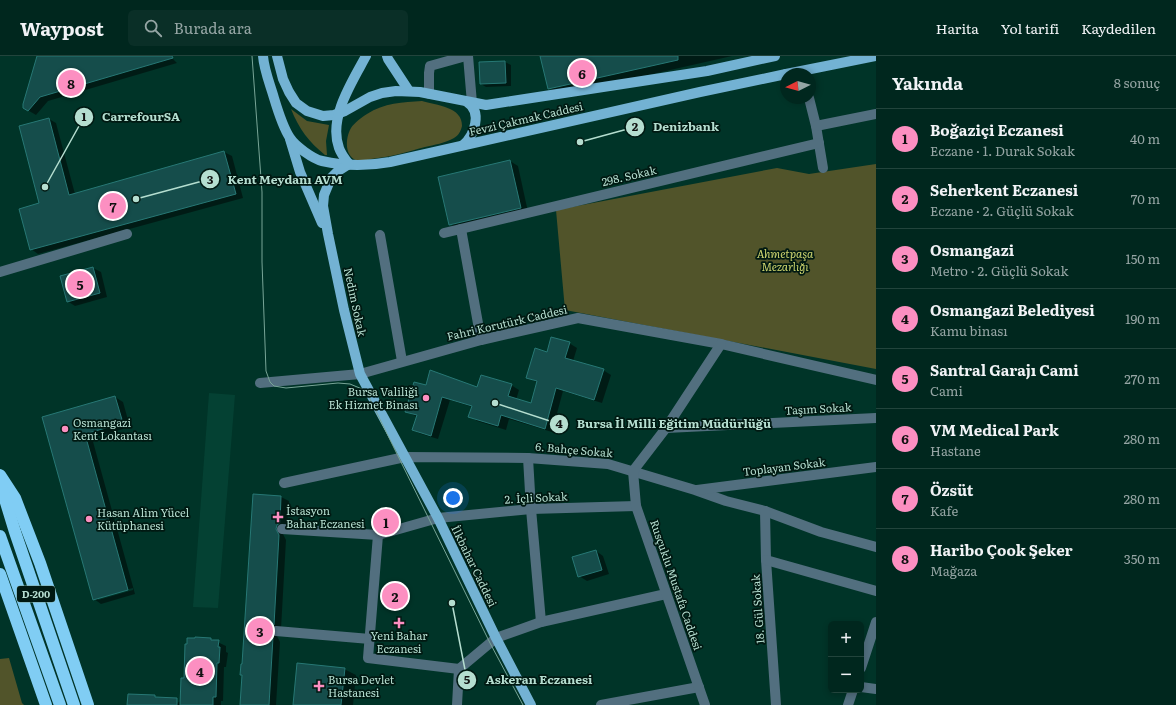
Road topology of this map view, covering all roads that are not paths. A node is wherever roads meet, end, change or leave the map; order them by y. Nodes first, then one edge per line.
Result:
1 (277, 56) edge
2 (366, 56) edge
3 (387, 56) edge
4 (467, 56) edge
5 (775, 56) edge
6 (876, 56) edge
7 (262, 59) edge
8 (816, 69) edge
9 (780, 75) edge
10 (409, 91) junction
11 (424, 93) junction
12 (470, 102) junction
13 (810, 104) edge
14 (336, 114) junction
15 (876, 114) edge
16 (816, 126) junction
17 (290, 138) junction
18 (819, 143) junction
19 (463, 145) junction
20 (349, 164) junction
21 (823, 168) dead end
22 (461, 229) junction
23 (444, 233) dead end
24 (127, 234) dead end
25 (328, 234) junction
26 (380, 235) dead end
27 (0, 272) edge
28 (481, 340) junction
29 (721, 344) junction
30 (402, 361) junction
31 (360, 374) junction
32 (876, 380) edge
33 (260, 383) dead end
34 (876, 418) edge
35 (666, 428) junction
36 (405, 457) junction
37 (528, 458) junction
38 (876, 467) edge
39 (633, 471) junction
40 (0, 475) edge
41 (0, 483) edge
42 (284, 483) dead end
43 (695, 490) junction
44 (636, 506) junction
45 (531, 510) junction
46 (765, 511) junction
47 (438, 518) junction
48 (282, 529) dead end
49 (378, 535) junction
50 (0, 536) edge
51 (876, 547) edge
52 (766, 560) junction
53 (0, 574) edge
54 (876, 591) edge
55 (666, 594) junction
56 (0, 601) edge
57 (15, 617) junction
58 (541, 622) junction
59 (876, 622) edge
60 (276, 631) dead end
61 (874, 636) edge
62 (496, 638) junction
63 (370, 639) junction
64 (864, 661) edge
65 (458, 669) junction
66 (699, 687) junction
67 (864, 687) edge
68 (876, 689) edge
69 (852, 693) edge
70 (46, 705) edge
71 (60, 705) edge
72 (74, 705) edge
73 (88, 705) edge
74 (457, 705) edge
75 (532, 705) edge
76 (601, 705) edge
77 (705, 705) edge
78 (776, 705) edge
79 (848, 705) edge

1 - 14 main road
2 - 14 main road
3 - 10 main road
4 - 11 street
4 - 12 street
5 - 12 main road
6 - 8 main road, Fevzi Çakmak Caddesi
7 - 17 main road
9 - 19 main road, Fevzi Çakmak Caddesi
10 - 11 main road
10 - 14 main road
11 - 12 main road
12 - 19 main road
13 - 16 street
14 - 20 main road
15 - 16 street
16 - 18 street
17 - 20 main road, Fevzi Çakmak Caddesi
17 - 25 main road
18 - 21 street
18 - 22 street, 298. Sokak
19 - 20 main road, Fevzi Çakmak Caddesi
20 - 25 main road
22 - 23 street, 298. Sokak
22 - 28 street
24 - 27 street
25 - 31 main road, Nedim Sokak
26 - 30 street
28 - 29 street, Fahri Korutürk Caddesi
28 - 30 street, Fahri Korutürk Caddesi
29 - 32 street, Fahri Korutürk Caddesi
29 - 35 street
30 - 31 street, Fahri Korutürk Caddesi
31 - 33 street, Fahri Korutürk Caddesi
31 - 36 main road, İlkbahar Caddesi
34 - 35 street, Taşım Sokak
35 - 39 street
36 - 37 street, 6. Bahçe Sokak
36 - 42 street, 6. Bahçe Sokak
36 - 47 main road, İlkbahar Caddesi
37 - 39 street, 6. Bahçe Sokak
37 - 45 street
38 - 43 street, Toplayan Sokak
39 - 43 street, 6. Bahçe Sokak
39 - 44 street, Rusçuklu Mustafa Caddesi
40 - 73 highway
41 - 72 highway, D-200
43 - 46 street, 6. Bahçe Sokak
44 - 45 street, 2. İçli Sokak
44 - 55 street, Rusçuklu Mustafa Caddesi
45 - 47 street, 2. İçli Sokak
45 - 58 street
46 - 51 street, 6. Bahçe Sokak
46 - 52 street, 18. Gül Sokak
47 - 49 street, 2. İçli Sokak
47 - 62 main road, İlkbahar Caddesi
48 - 49 street, 2. İçli Sokak
49 - 63 street
50 - 71 highway, D-200
52 - 54 street
52 - 78 street, 18. Gül Sokak
53 - 57 highway
55 - 58 street
55 - 66 street, Rusçuklu Mustafa Caddesi
56 - 57 highway
57 - 70 highway
58 - 62 street
59 - 61 street
60 - 63 street
61 - 64 street
62 - 65 street
62 - 75 main road, İlkbahar Caddesi
63 - 65 street
65 - 74 street
66 - 76 street
66 - 77 street, Rusçuklu Mustafa Caddesi
67 - 68 street
69 - 79 street

